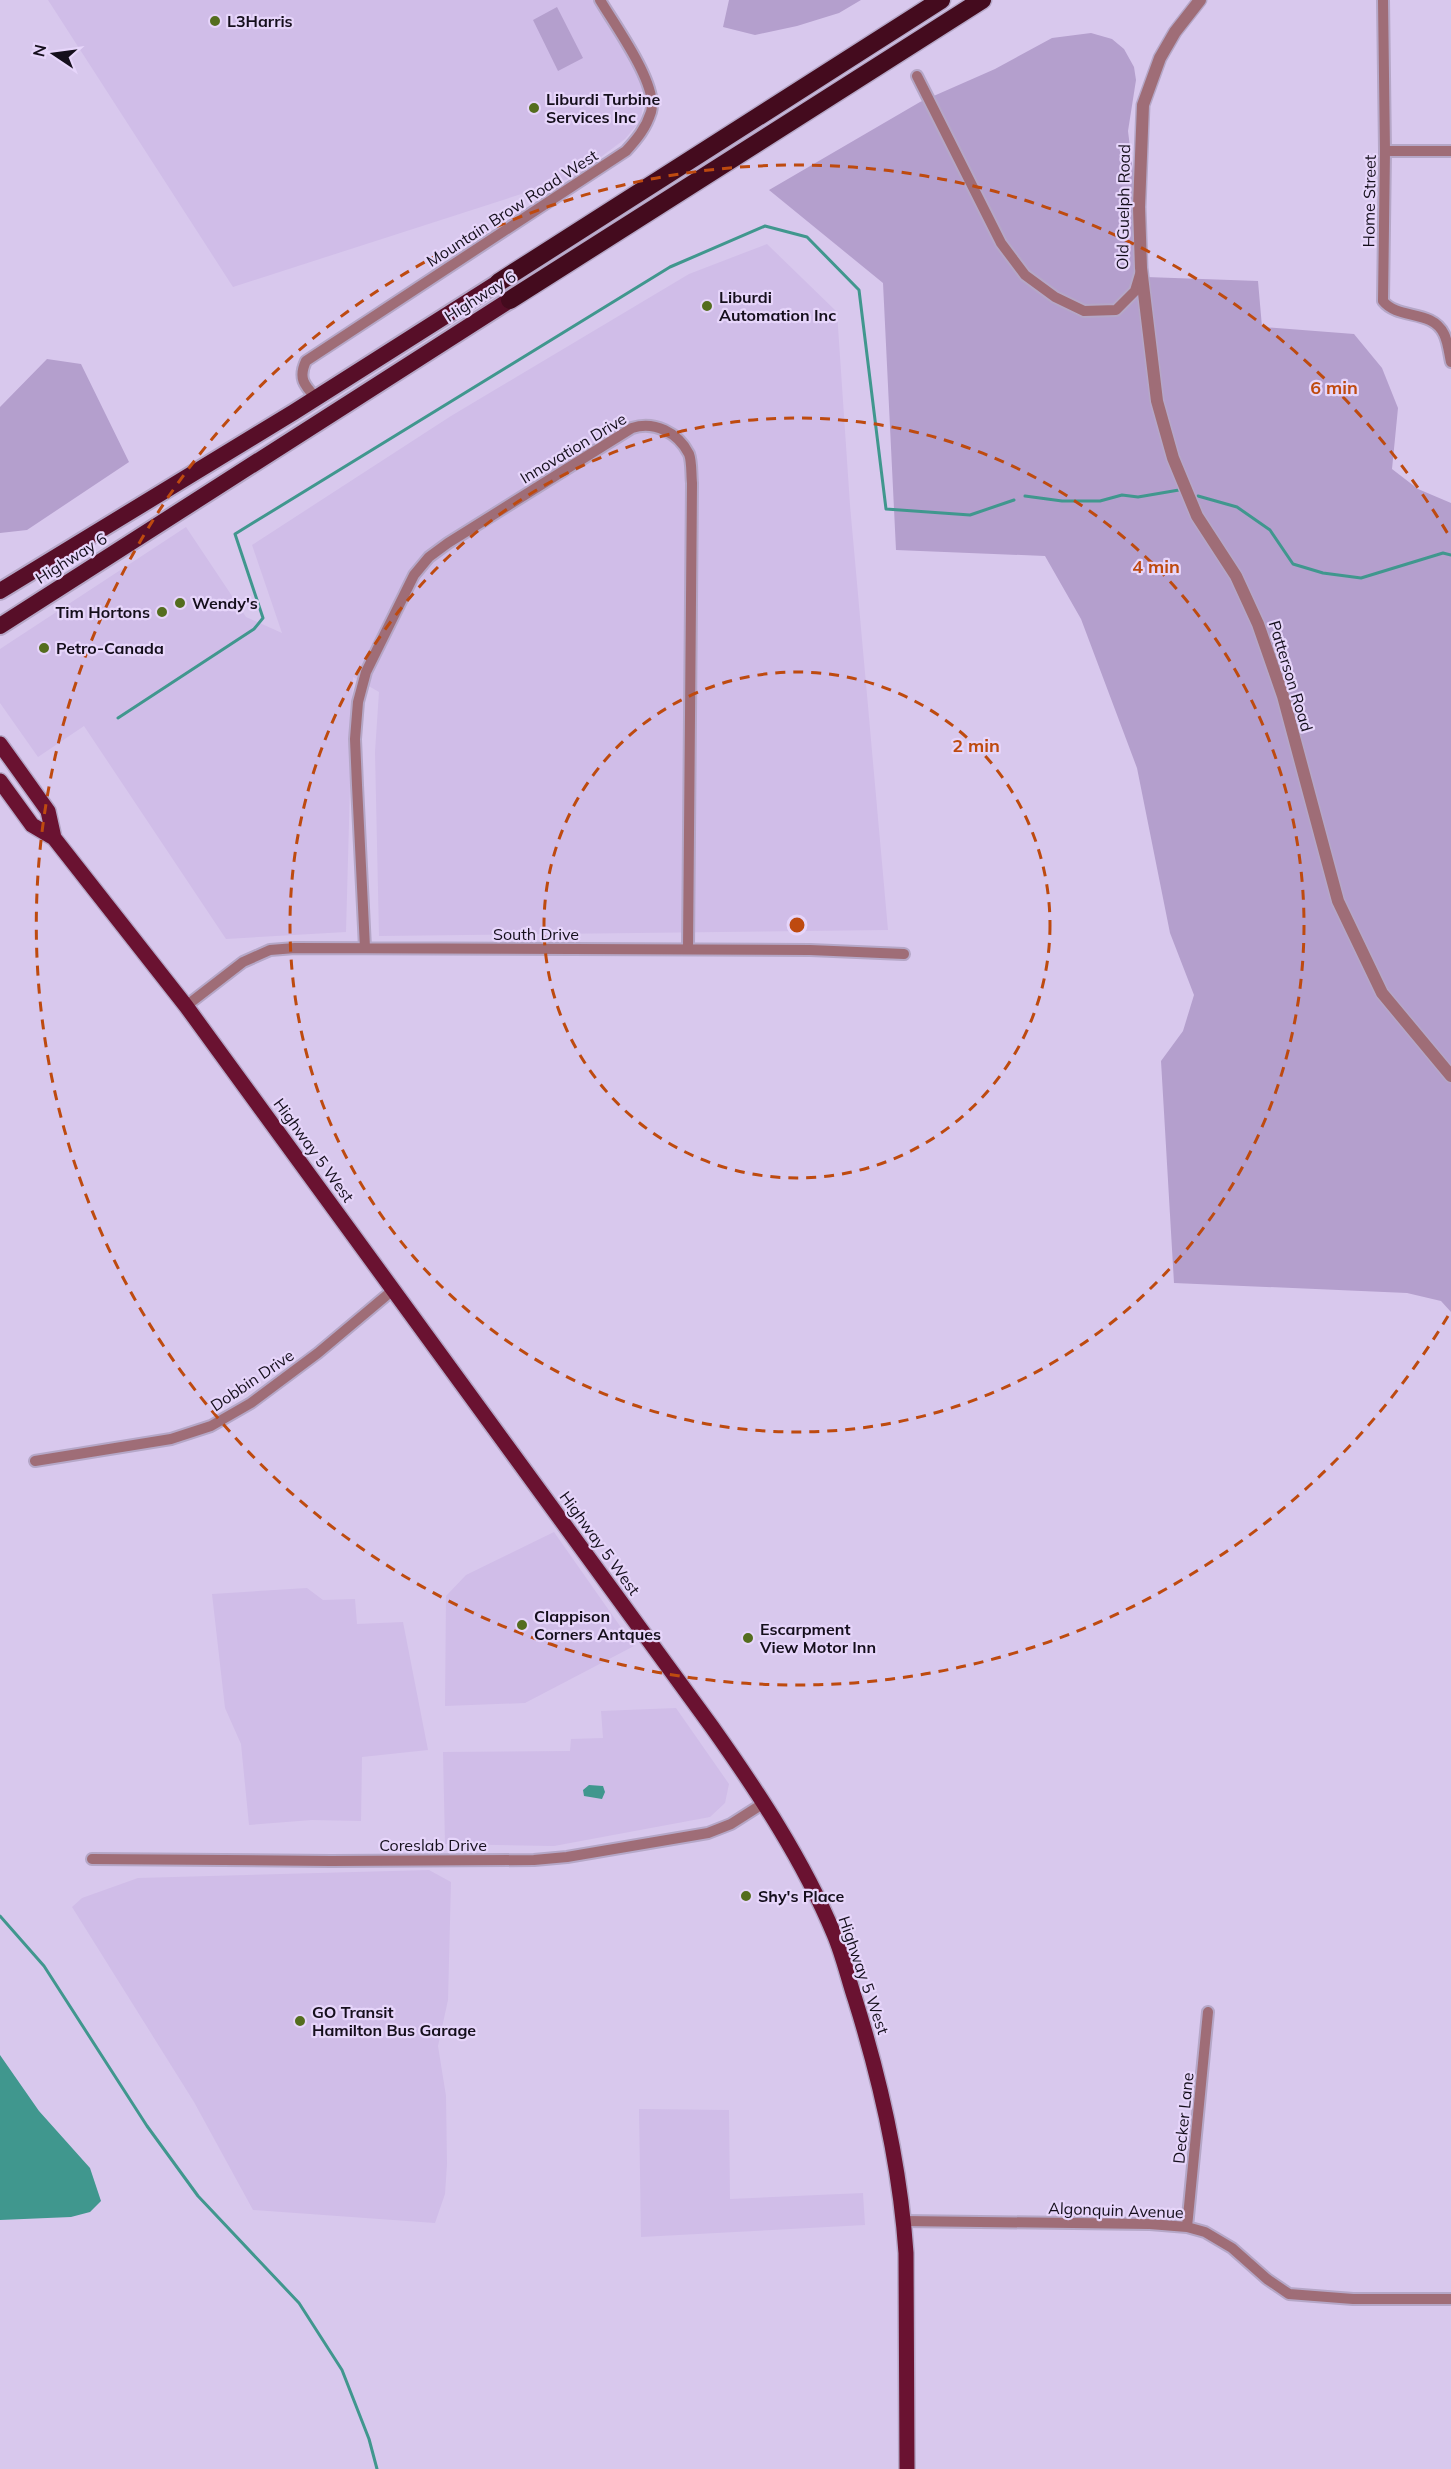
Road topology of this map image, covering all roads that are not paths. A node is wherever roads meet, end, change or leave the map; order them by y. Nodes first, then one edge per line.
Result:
1 (600, 0) edge
2 (941, 0) edge
3 (982, 0) edge
4 (1200, 0) edge
5 (1383, 0) edge
6 (917, 76) dead end
7 (1385, 151) junction
8 (1451, 151) edge
9 (1141, 268) junction
10 (499, 282) joint
11 (510, 300) joint
12 (1451, 362) edge
13 (316, 398) junction
14 (294, 412) junction
15 (304, 430) junction
16 (0, 591) edge
17 (0, 626) edge
18 (0, 744) edge
19 (0, 781) edge
20 (54, 838) junction
21 (365, 948) junction
22 (688, 949) junction
23 (904, 954) dead end
24 (186, 1006) junction
25 (1451, 1076) edge
26 (393, 1290) junction
27 (35, 1461) dead end
28 (764, 1803) junction
29 (92, 1859) dead end
30 (1208, 2012) dead end
31 (903, 2221) junction
32 (1187, 2227) junction
33 (1451, 2299) edge
34 (907, 2469) edge

1 - 13 street, Mountain Brow Road West
2 - 10 highway, Highway 6
3 - 11 highway, Highway 6
4 - 9 street, Old Guelph Road
5 - 7 street, Home Street
6 - 9 street, Old Guelph Road
7 - 8 street
7 - 12 street, Home Street
9 - 25 street, Patterson Road
10 - 13 highway, Highway 6
11 - 15 highway, Highway 6
13 - 14 highway, Highway 6
14 - 15 street
14 - 16 highway, Highway 6
15 - 17 highway, Highway 6
18 - 20 main road, Highway 5 West
19 - 20 main road, Highway 5 West
20 - 24 main road, Highway 5 West
21 - 22 street, South Drive
21 - 22 street, Innovation Drive
21 - 24 street, South Drive
22 - 23 street, South Drive
24 - 26 main road, Highway 5 West
26 - 27 street, Dobbin Drive
26 - 28 main road, Highway 5 West
28 - 29 street, Coreslab Drive
28 - 31 main road, Highway 5 West
30 - 32 street, Decker Lane
31 - 32 street, Algonquin Avenue
31 - 34 main road, Highway 5 West
32 - 33 street, Algonquin Avenue

